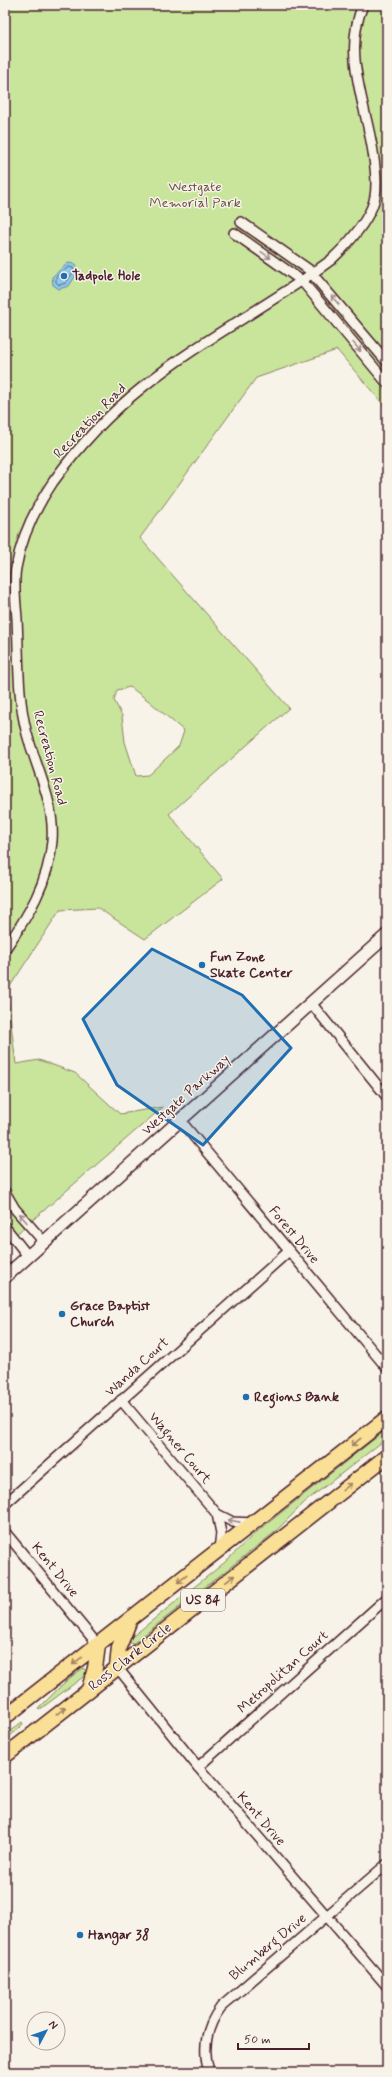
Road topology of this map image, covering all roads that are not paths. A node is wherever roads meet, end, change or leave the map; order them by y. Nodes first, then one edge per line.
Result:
1 (362, 5) edge
2 (241, 222) dead end
3 (234, 233) dead end
4 (313, 274) junction
5 (302, 281) junction
6 (387, 362) edge
7 (387, 382) edge
8 (387, 935) edge
9 (5, 949) edge
10 (311, 1003) junction
11 (387, 1097) edge
12 (180, 1120) junction
13 (5, 1192) edge
14 (5, 1227) edge
15 (44, 1242) junction
16 (289, 1251) junction
17 (28, 1256) junction
18 (5, 1277) edge
19 (387, 1368) edge
20 (121, 1400) junction
21 (387, 1418) edge
22 (387, 1456) edge
23 (5, 1504) edge
24 (216, 1514) junction
25 (253, 1524) junction
26 (5, 1532) edge
27 (219, 1550) junction
28 (387, 1598) edge
29 (130, 1620) junction
30 (98, 1645) junction
31 (117, 1668) junction
32 (89, 1689) junction
33 (5, 1717) edge
34 (5, 1756) edge
35 (198, 1767) junction
36 (387, 1864) edge
37 (326, 1916) junction
38 (387, 1986) edge
39 (209, 2072) edge

1 - 4 street, Recreation Road
2 - 4 street
3 -> 5 street
4 - 5 street, Recreation Road
6 -> 4 street
5 -> 7 street
5 - 9 street, Recreation Road
8 - 10 main road, Westgate Parkway
10 - 11 street
10 - 12 main road, Westgate Parkway
12 - 15 main road, Westgate Parkway
12 - 16 street, Forest Drive
15 -> 13 street
14 - 17 street
15 - 17 main road, Westgate Parkway
16 - 19 street, Forest Drive
16 - 20 street, Wanda Court
17 - 18 main road, Westgate Parkway
20 - 23 street, Wanda Court
20 - 24 street, Wagner Court
21 -> 25 highway, Ross Clark Circle / US 84
31 -> 22 highway, Ross Clark Circle / US 84
25 -> 24 street, Wagner Court
24 - 27 street, Wagner Court
25 - 27 highway, Ross Clark Circle / US 84
26 - 30 street, Kent Drive
27 -> 29 highway, Ross Clark Circle / US 84
28 - 35 street, Metropolitan Court
29 - 30 highway, Ross Clark Circle / US 84
29 - 31 highway
30 - 32 highway
30 -> 33 highway, Ross Clark Circle / US 84
31 - 32 highway, Ross Clark Circle / US 84
31 - 35 street, Kent Drive
34 -> 32 highway, Ross Clark Circle / US 84
35 - 37 street, Kent Drive
36 - 37 street, Blumberg Drive
37 - 38 street, Kent Drive
37 - 39 street, Blumberg Drive

